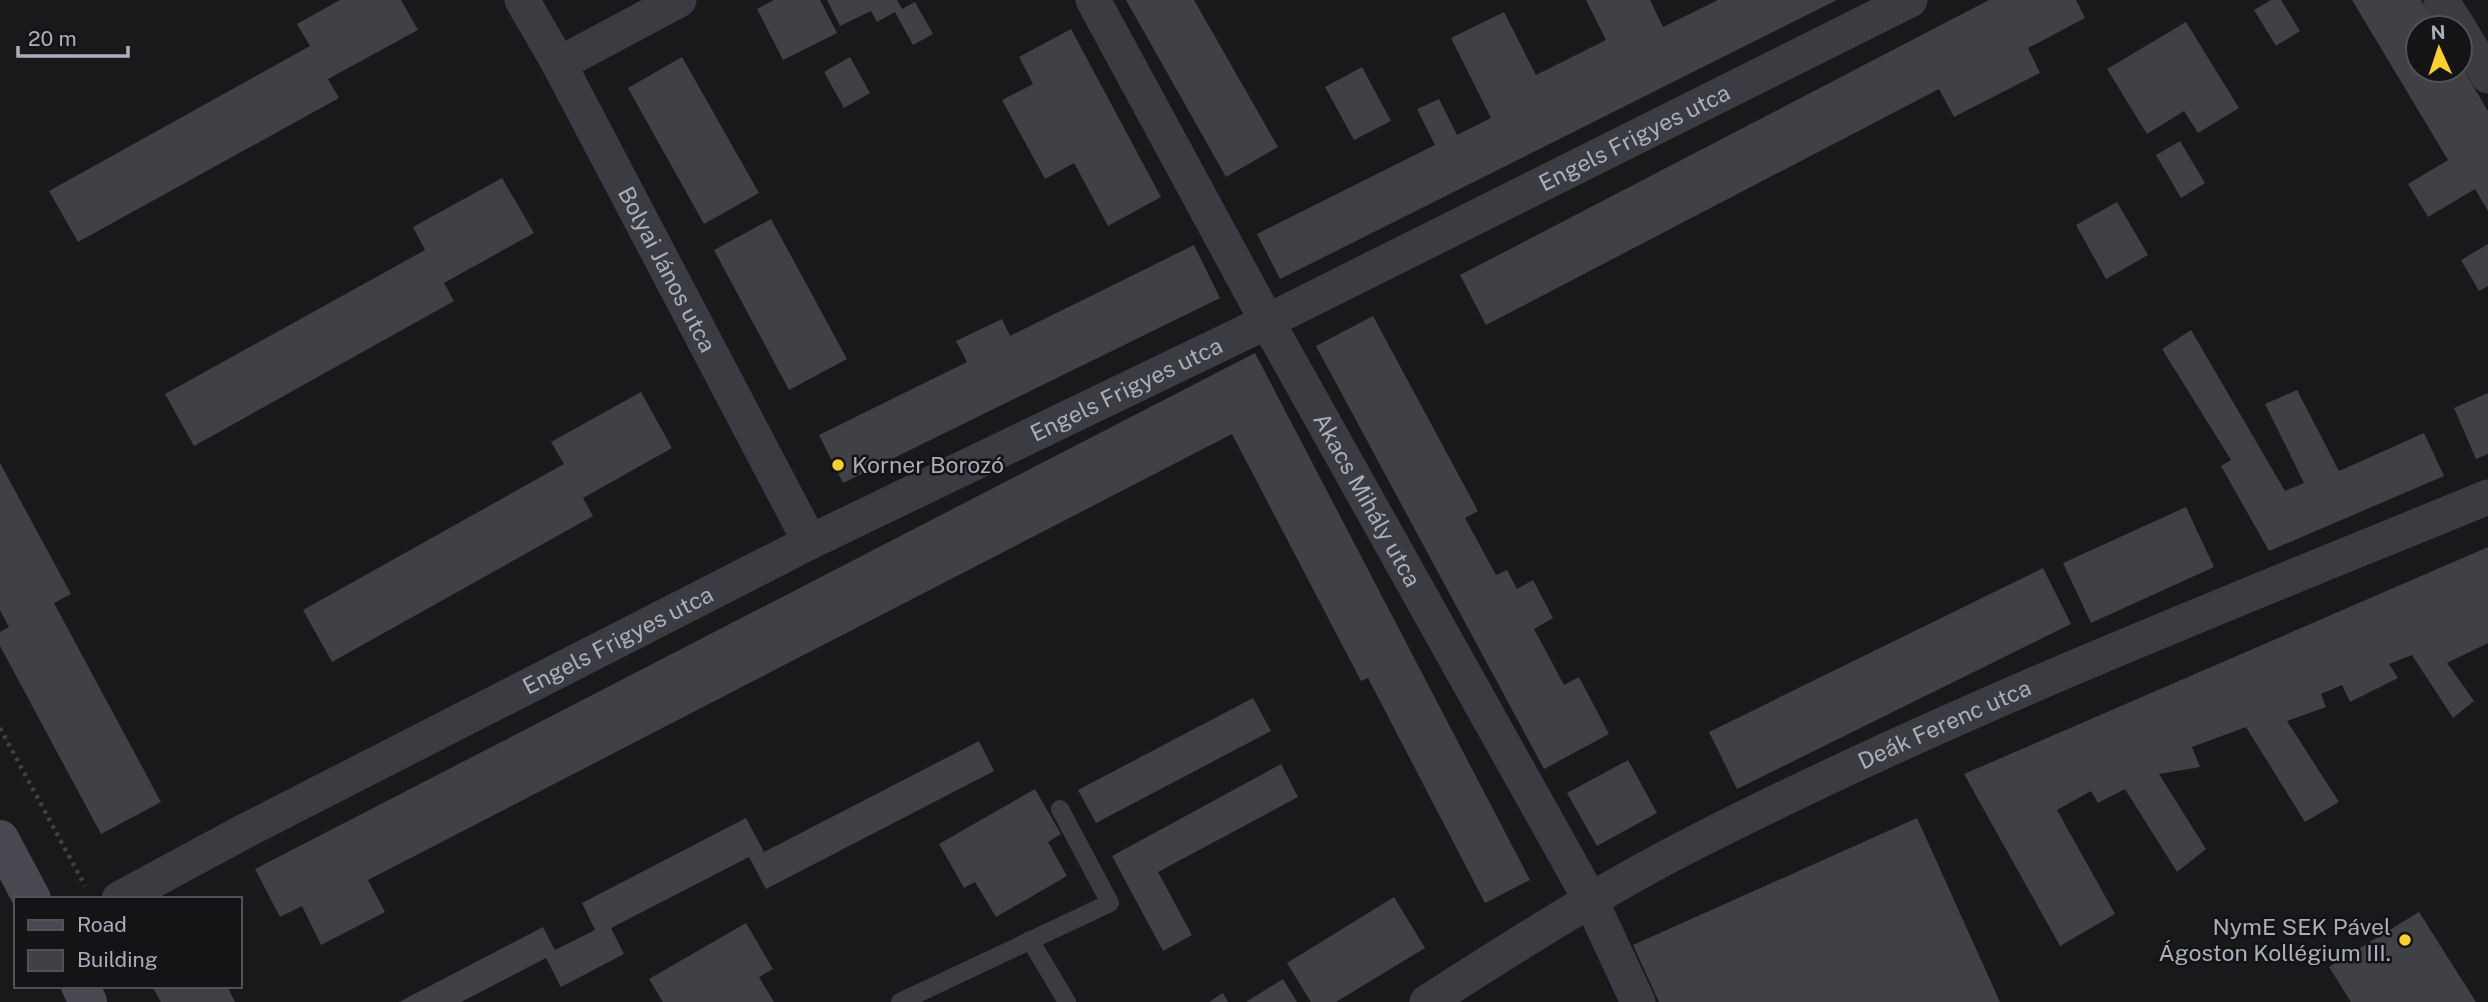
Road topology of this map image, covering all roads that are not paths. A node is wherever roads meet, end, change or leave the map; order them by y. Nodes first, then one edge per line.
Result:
1 (522, 0) edge
2 (679, 0) edge
3 (1093, 0) edge
4 (1910, 0) edge
5 (2474, 53) edge
6 (559, 64) junction
7 (2488, 76) edge
8 (1268, 321) junction
9 (2488, 496) edge
10 (810, 542) junction
11 (1060, 809) dead end
12 (0, 839) edge
13 (31, 897) edge
14 (123, 897) edge
15 (1590, 899) junction
16 (1030, 940) junction
17 (900, 1002) edge
18 (1067, 1002) edge
19 (1427, 1002) edge
20 (1638, 1002) edge

1 - 6 street, Bolyai János utca
2 - 6 street
3 - 8 street, Akacs Mihály utca
4 - 8 street, Engels Frigyes utca
5 - 7 street
6 - 10 street, Bolyai János utca
8 - 10 street, Engels Frigyes utca
8 - 15 street, Akacs Mihály utca
9 - 15 street, Deák Ferenc utca
10 - 14 street, Engels Frigyes utca
11 - 16 lane
12 - 13 main road
15 - 19 street, Deák Ferenc utca
15 - 20 street, Akacs Mihály utca
16 - 17 lane
16 - 18 lane

